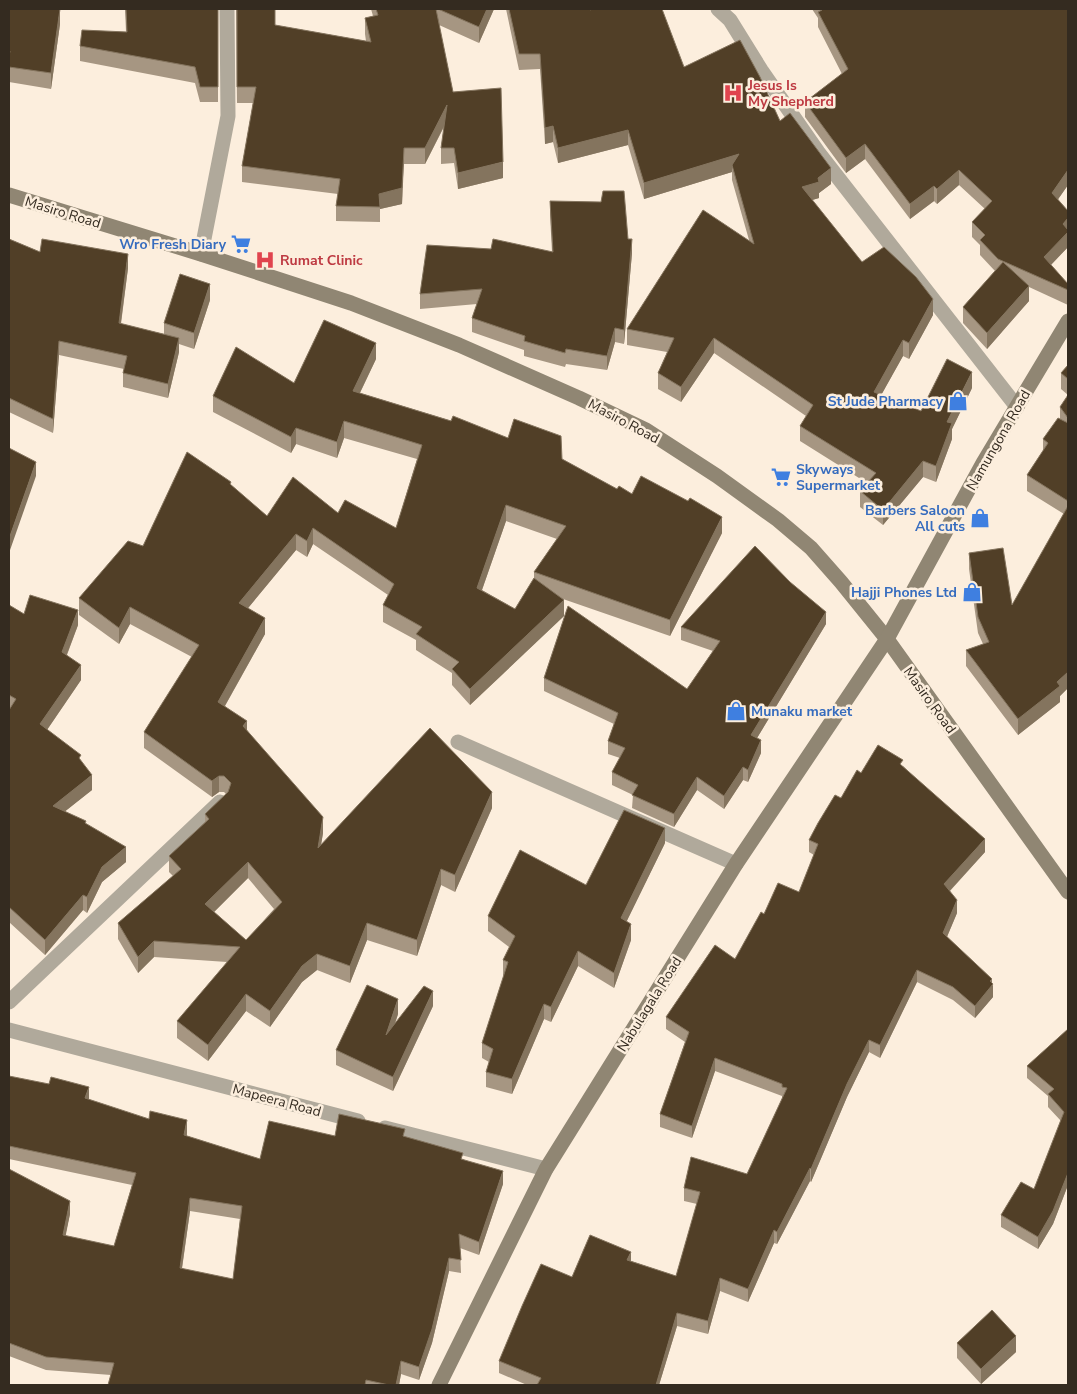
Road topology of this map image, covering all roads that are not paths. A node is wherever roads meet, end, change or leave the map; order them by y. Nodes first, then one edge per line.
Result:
1 (227, 9) edge
2 (718, 9) edge
3 (9, 195) edge
4 (201, 254) junction
5 (1067, 326) edge
6 (1017, 407) junction
7 (887, 639) junction
8 (458, 742) dead end
9 (222, 801) edge
10 (736, 864) junction
11 (1068, 892) edge
12 (9, 1002) edge
13 (9, 1030) edge
14 (546, 1169) junction
15 (439, 1385) edge

1 - 4 street
2 - 6 street
3 - 4 main road, Masiro Road
4 - 7 main road, Masiro Road
5 - 6 main road, Namungona Road
6 - 7 main road, Namungona Road
7 - 10 main road, Nabulagala Road
7 - 11 main road, Masiro Road
8 - 10 street
9 - 12 street
10 - 14 main road, Nabulagala Road
13 - 14 street, Mapeera Road
14 - 15 main road, Nabulagala Road

